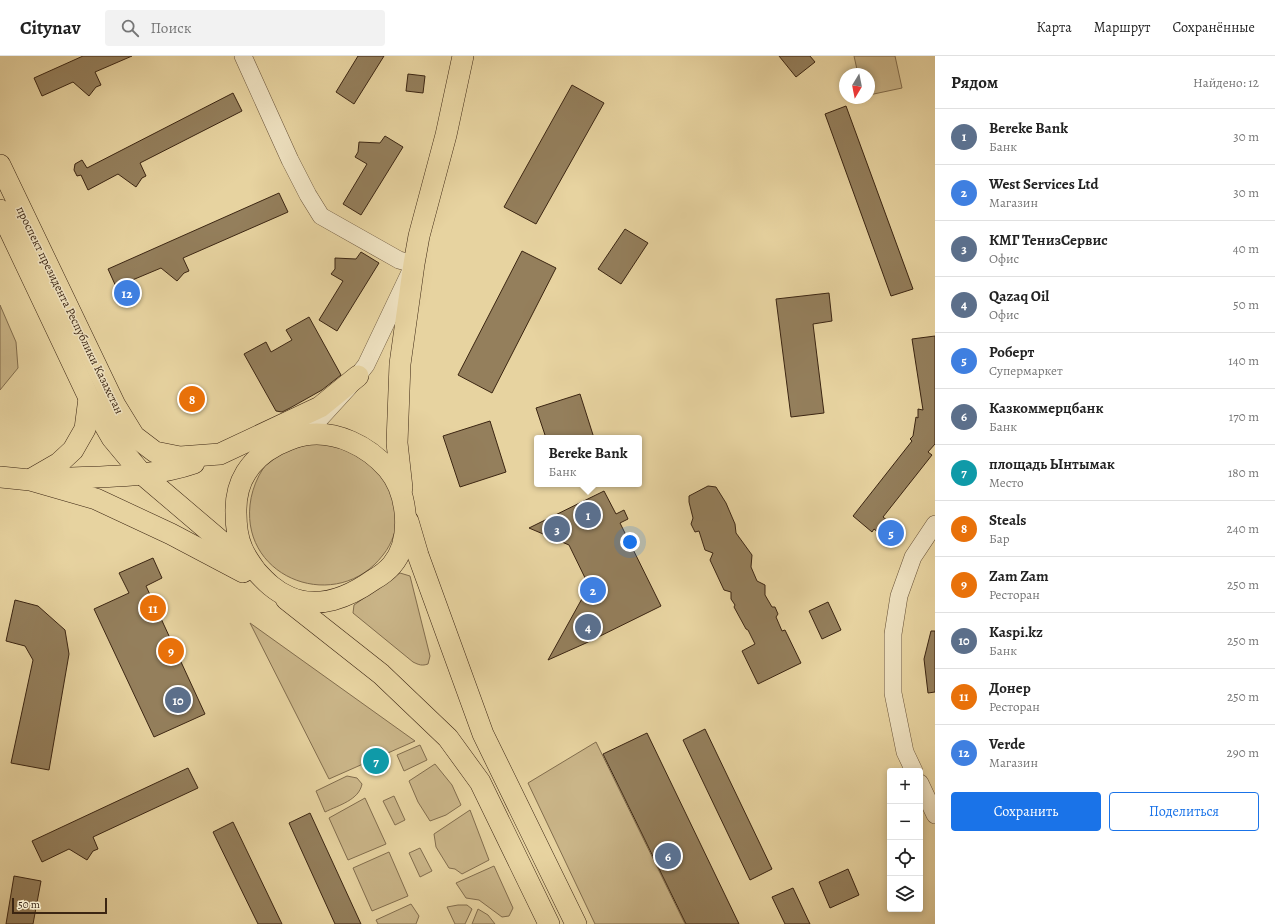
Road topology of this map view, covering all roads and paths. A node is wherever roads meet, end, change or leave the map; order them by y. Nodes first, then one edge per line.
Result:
1 (243, 56) edge
2 (463, 56) edge
3 (0, 165) edge
4 (0, 210) edge
5 (414, 264) junction
6 (358, 376) junction
7 (89, 398) junction
8 (302, 435) junction
9 (220, 454) junction
10 (142, 474) junction
11 (0, 477) edge
12 (30, 480) junction
13 (405, 508) junction
14 (935, 524) edge
15 (266, 582) junction
16 (913, 768) edge
17 (923, 789) edge
18 (935, 815) edge
19 (549, 924) edge
20 (576, 924) edge

1 - 5 street
2 - 5 main road
3 - 9 main road, проспект президента Республики Казахстан
4 - 7 main road, проспект президента Республики Казахстан
5 - 6 street
5 - 13 main road
6 - 8 street
6 - 9 main road
7 - 10 main road, проспект президента Республики Казахстан
7 - 12 main road
8 - 9 main road
8 - 13 main road
8 - 15 main road
9 - 10 main road
10 - 12 main road
10 - 15 main road, проспект президента Республики Казахстан
11 - 12 main road
12 - 15 main road
13 - 15 main road
13 - 20 main road
14 - 16 street
15 - 19 main road, проспект президента Республики Казахстан
17 - 18 street

